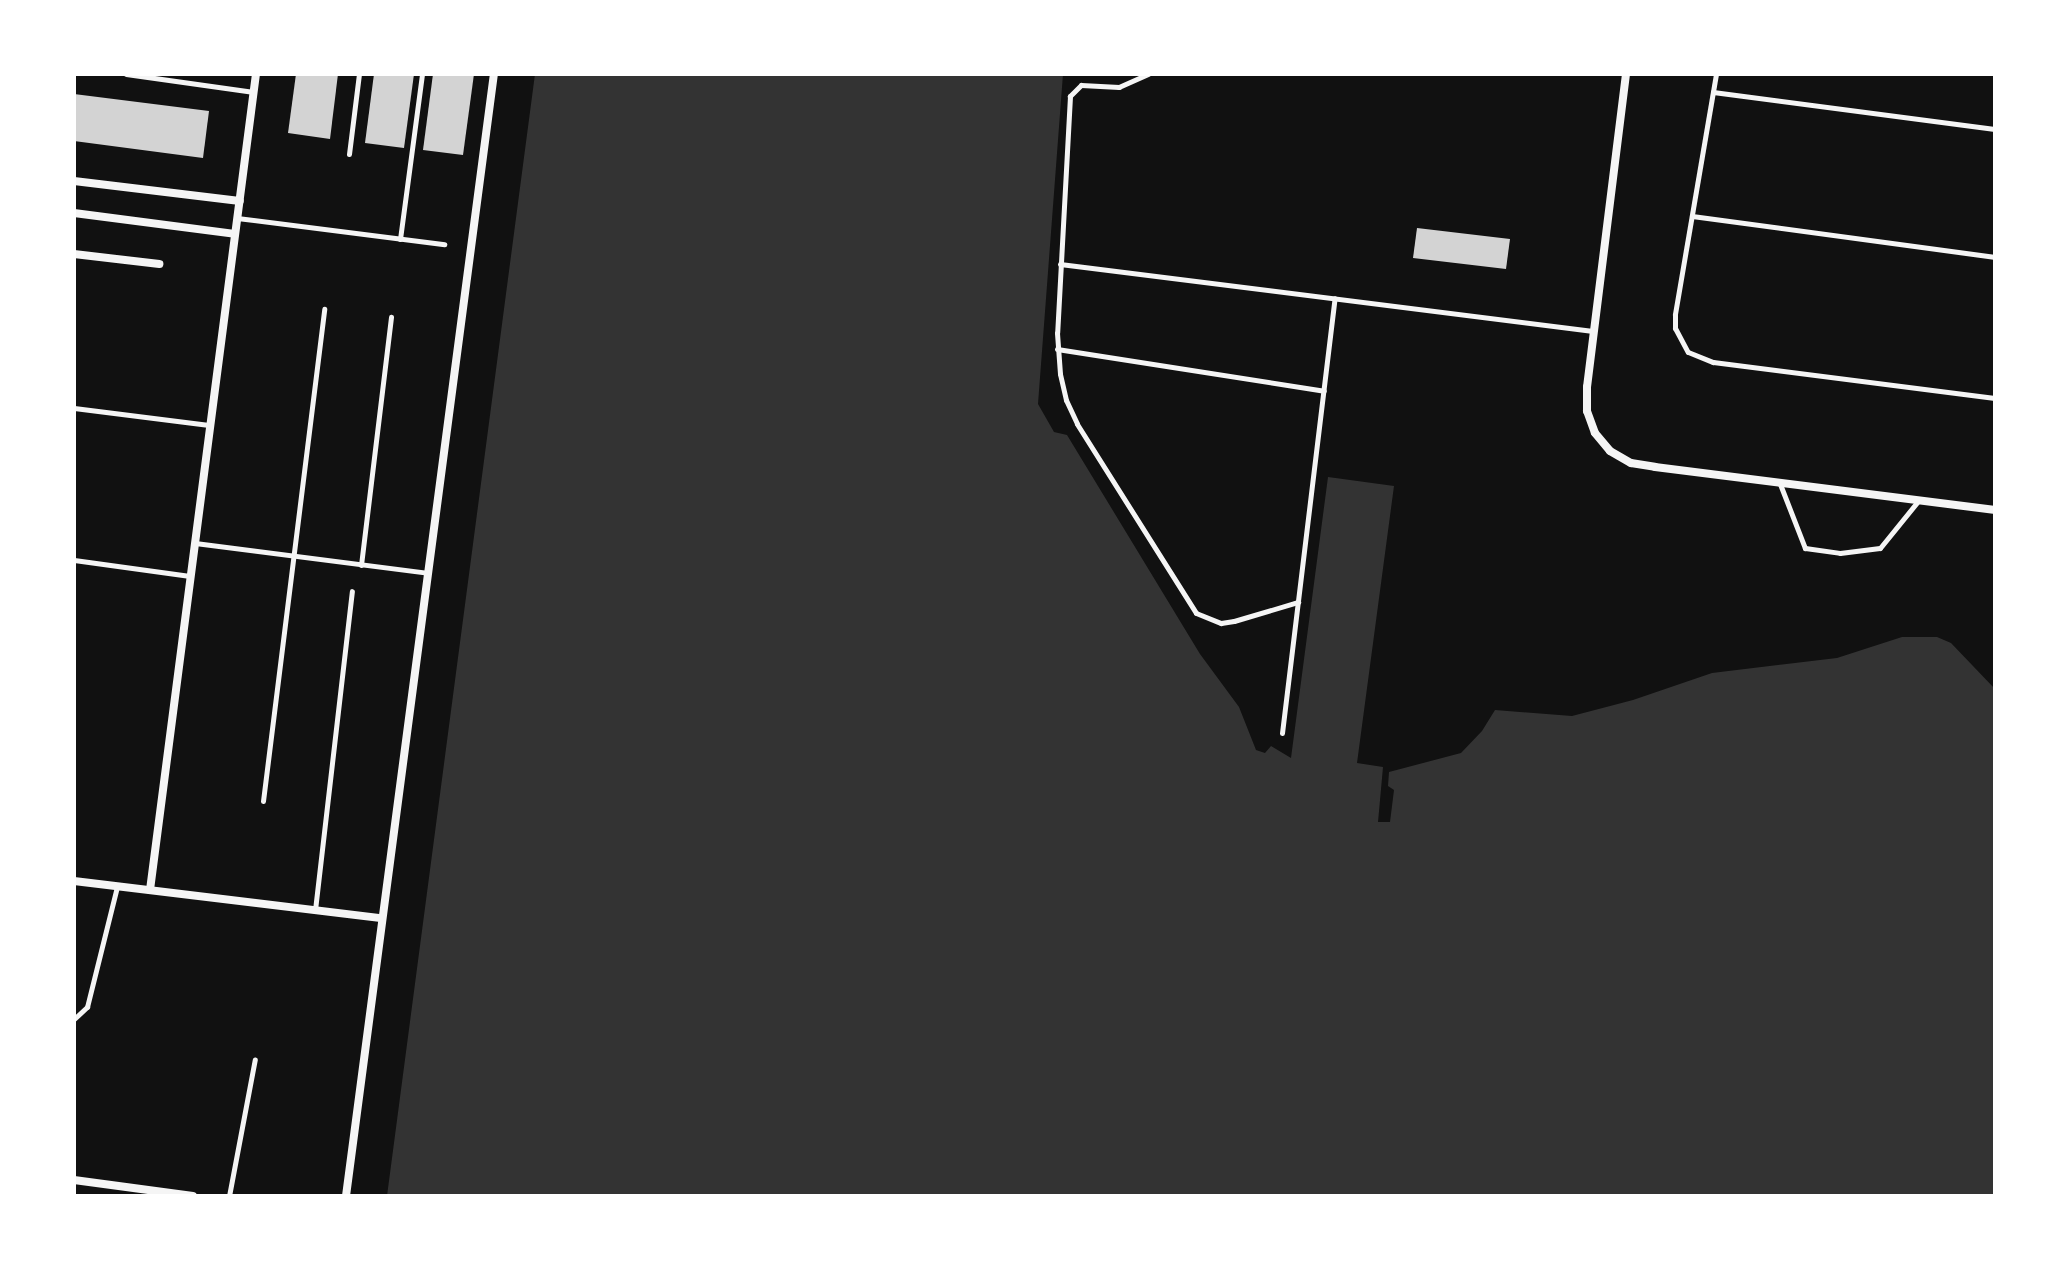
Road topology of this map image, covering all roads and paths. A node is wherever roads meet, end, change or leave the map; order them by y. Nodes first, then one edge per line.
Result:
1 (126, 74) edge
2 (256, 74) edge
3 (359, 74) edge
4 (422, 74) edge
5 (494, 74) edge
6 (1148, 74) edge
7 (1626, 74) edge
8 (1716, 74) edge
9 (254, 92) junction
10 (1713, 92) junction
11 (1995, 129) edge
12 (349, 154) dead end
13 (74, 181) edge
14 (240, 201) junction
15 (74, 213) edge
16 (1692, 216) junction
17 (237, 218) junction
18 (235, 234) junction
19 (400, 239) junction
20 (444, 244) dead end
21 (74, 254) edge
22 (1995, 257) edge
23 (159, 264) dead end
24 (1060, 264) junction
25 (1335, 298) junction
26 (324, 309) dead end
27 (391, 317) dead end
28 (1593, 331) junction
29 (1057, 349) junction
30 (1324, 391) junction
31 (1995, 398) edge
32 (74, 408) edge
33 (210, 425) junction
34 (1779, 483) junction
35 (1918, 501) junction
36 (1995, 510) edge
37 (194, 543) junction
38 (293, 556) junction
39 (74, 560) edge
40 (361, 565) junction
41 (430, 574) junction
42 (190, 576) junction
43 (352, 591) dead end
44 (1298, 602) junction
45 (1282, 733) dead end
46 (263, 801) dead end
47 (74, 881) edge
48 (117, 886) junction
49 (150, 890) junction
50 (315, 910) junction
51 (381, 918) junction
52 (74, 1019) edge
53 (255, 1059) dead end
54 (74, 1180) edge
55 (177, 1195) edge
56 (193, 1196) edge
57 (229, 1196) edge
58 (346, 1196) edge

1 - 9 lane
2 - 9 street
3 - 12 lane
4 - 19 lane
5 - 41 street
6 - 24 lane
7 - 28 street
8 - 10 lane
9 - 14 street
10 - 11 lane
10 - 16 lane
13 - 14 street
14 - 17 street
15 - 18 street
16 - 22 lane
16 - 31 lane
17 - 18 street
17 - 19 lane
18 - 33 street
19 - 20 lane
21 - 23 street
24 - 25 lane
24 - 29 lane
25 - 28 lane
25 - 30 lane
26 - 38 lane
27 - 40 lane
28 - 34 street
29 - 30 lane
29 - 44 lane
30 - 44 lane
32 - 33 lane
33 - 37 street
34 - 35 street
34 - 35 lane
35 - 36 street
37 - 38 lane
37 - 42 street
38 - 40 lane
38 - 46 lane
39 - 42 lane
40 - 41 lane
41 - 51 street
42 - 49 street
43 - 50 lane
44 - 45 lane
47 - 48 street
48 - 49 street
48 - 52 lane
49 - 50 street
50 - 51 street
51 - 58 street
53 - 57 lane
54 - 55 street
55 - 56 street

